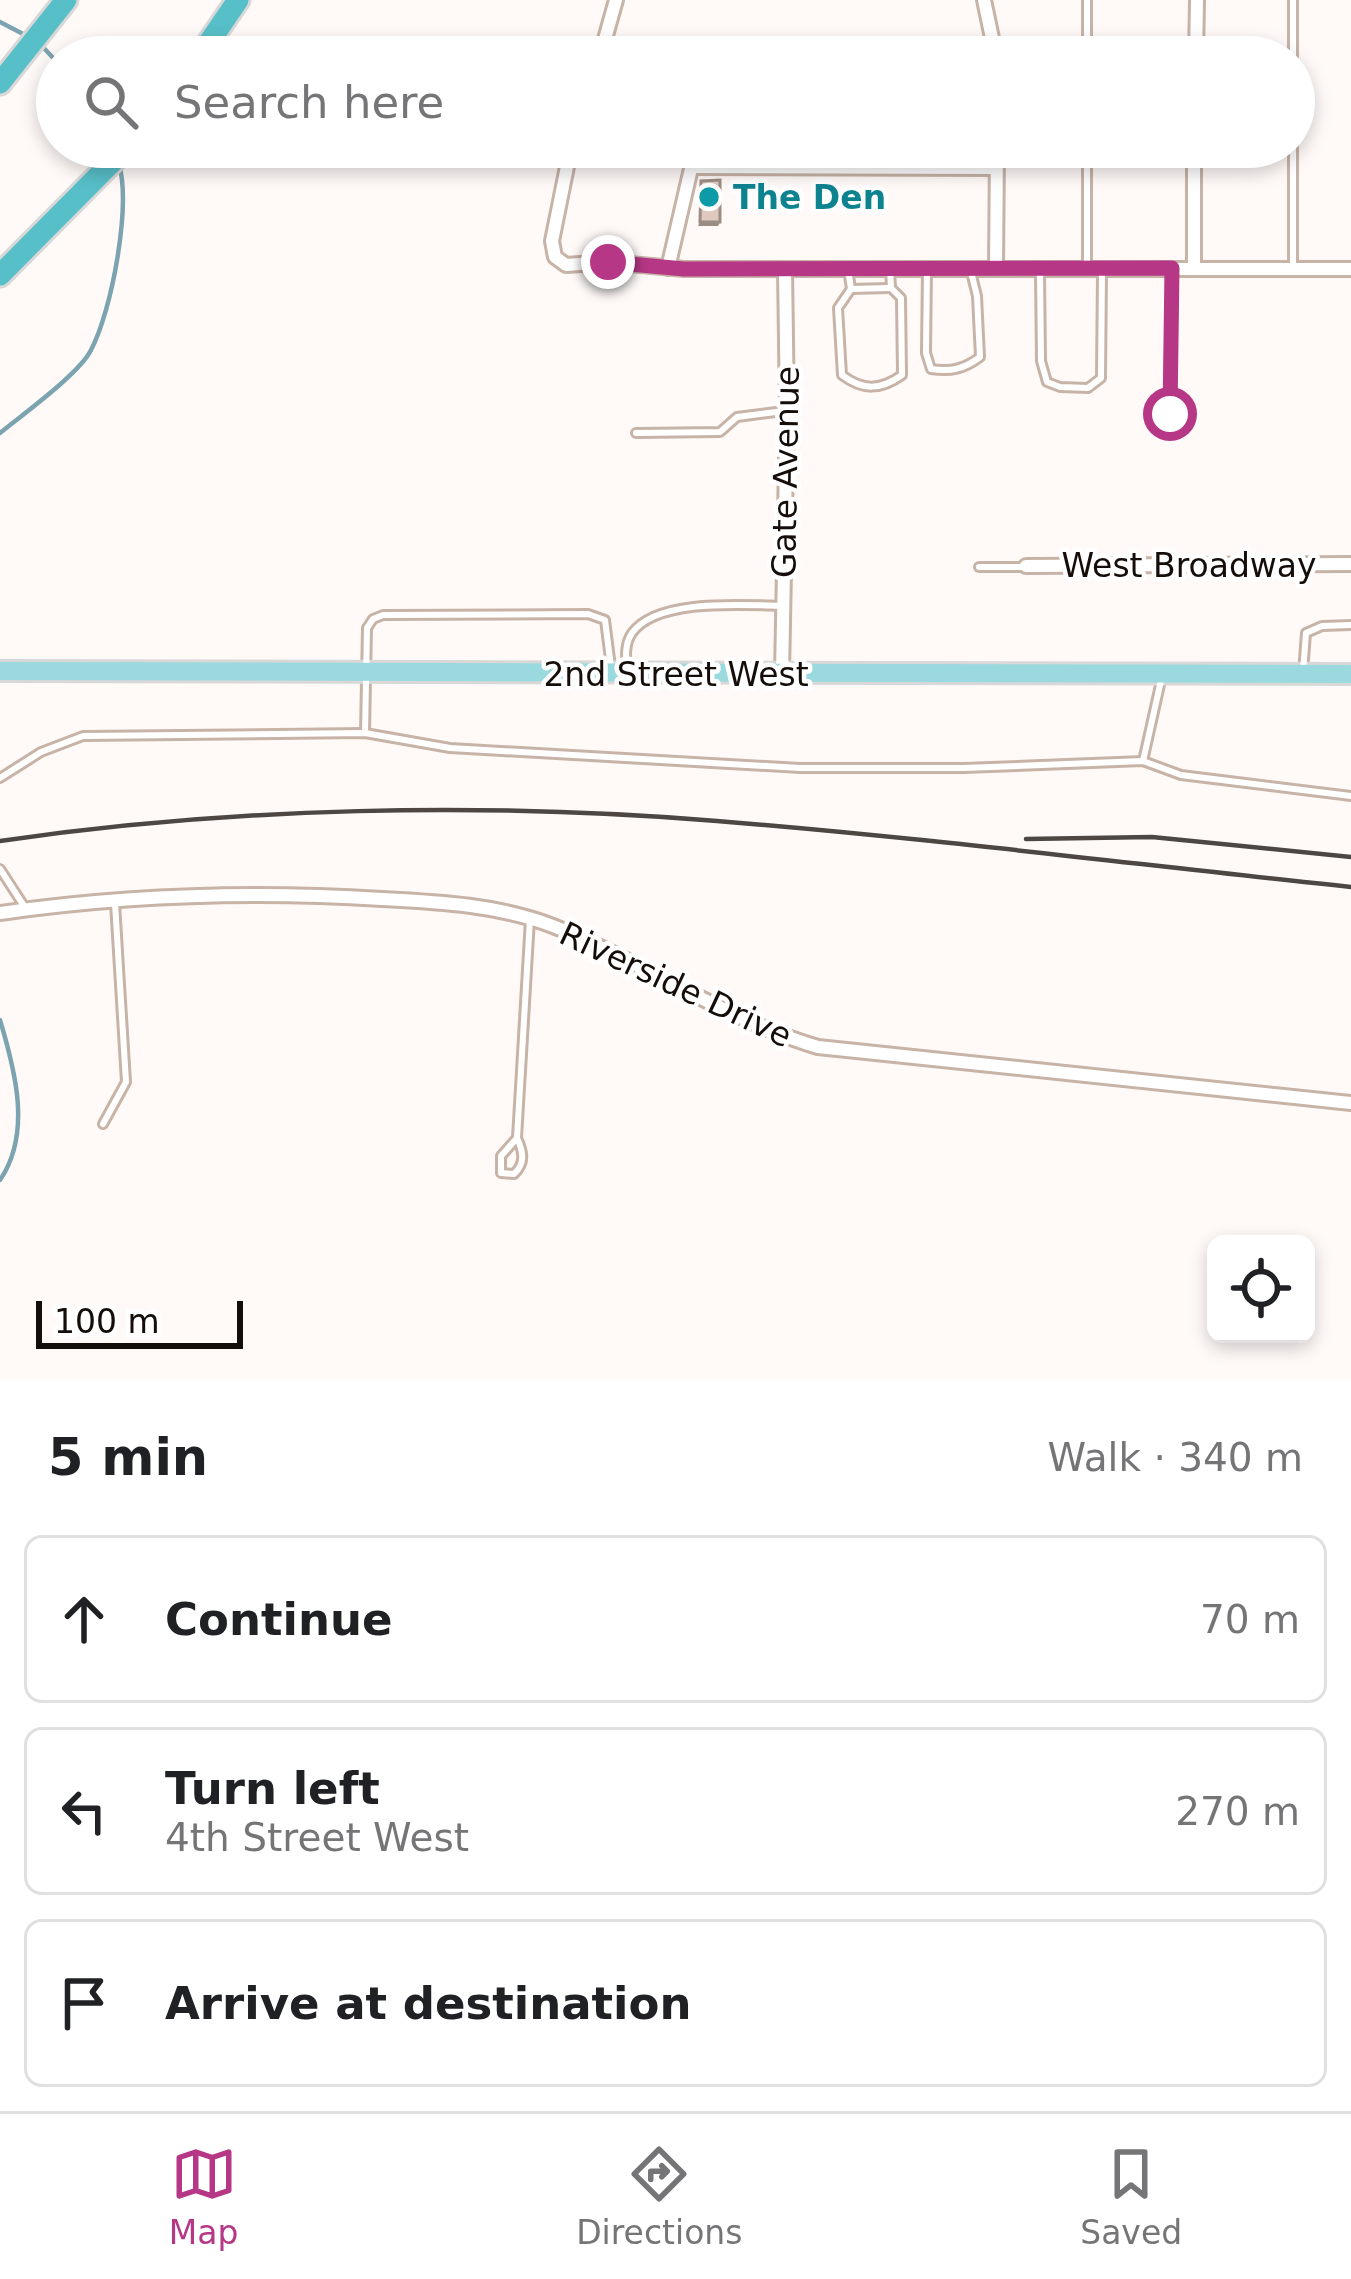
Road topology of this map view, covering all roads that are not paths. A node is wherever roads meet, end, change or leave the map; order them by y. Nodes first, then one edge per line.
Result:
1 (238, 0) edge
2 (616, 0) edge
3 (984, 0) edge
4 (1087, 0) edge
5 (1197, 0) edge
6 (1293, 0) edge
7 (60, 9) edge
8 (38, 36) edge
9 (213, 36) edge
10 (606, 36) edge
11 (992, 36) edge
12 (1087, 36) edge
13 (1196, 36) edge
14 (1293, 36) edge
15 (36, 39) edge
16 (0, 83) edge
17 (108, 168) edge
18 (568, 168) edge
19 (997, 168) edge
20 (1088, 168) edge
21 (1194, 168) edge
22 (1293, 168) edge
23 (688, 170) joint
24 (997, 172) junction
25 (668, 268) junction
26 (996, 268) junction
27 (1040, 268) junction
28 (1094, 268) junction
29 (1172, 268) junction
30 (1194, 268) junction
31 (785, 269) junction
32 (848, 269) junction
33 (890, 269) junction
34 (927, 269) junction
35 (970, 269) junction
36 (1292, 269) junction
37 (1351, 269) edge
38 (0, 275) edge
39 (891, 287) junction
40 (851, 289) junction
41 (788, 411) junction
42 (1170, 414) dead end
43 (636, 434) dead end
44 (1351, 564) edge
45 (1026, 566) joint
46 (979, 567) dead end
47 (783, 606) junction
48 (1351, 626) edge
49 (0, 671) edge
50 (1163, 671) junction
51 (365, 674) junction
52 (1303, 674) junction
53 (1351, 674) edge
54 (619, 675) junction
55 (782, 675) junction
56 (365, 733) junction
57 (1143, 760) junction
58 (0, 778) edge
59 (1351, 796) edge
60 (0, 869) edge
61 (115, 903) junction
62 (26, 910) junction
63 (0, 913) edge
64 (530, 919) junction
65 (1351, 1103) edge
66 (103, 1124) dead end
67 (518, 1138) junction

1 - 9 highway
2 - 10 street
3 - 11 street
4 - 12 lane
5 - 13 street
6 - 14 lane
7 - 8 highway
15 - 16 highway
17 - 38 highway
18 - 25 street
19 - 24 street
20 - 28 lane
21 - 30 street
22 - 36 lane
23 - 24 lane
23 - 25 street
24 - 26 street
25 - 31 street
26 - 27 street
26 - 35 street
27 - 28 street
27 - 28 lane
28 - 29 street
29 - 30 street
29 - 42 lane
30 - 36 street
31 - 32 street
31 - 41 street, Gate Avenue
32 - 33 street
32 - 40 lane
33 - 34 street
33 - 39 lane
34 - 35 street
34 - 35 lane
36 - 37 street
39 - 40 lane
39 - 40 lane
41 - 43 lane
41 - 47 street, Gate Avenue
44 - 45 street, West Broadway
45 - 46 lane
47 - 54 lane
47 - 55 street, Gate Avenue
48 - 52 lane
49 - 51 main road, 2nd Street West
50 - 52 main road, 2nd Street West
50 - 55 main road, 2nd Street West
50 - 57 lane
51 - 54 main road, 2nd Street West
51 - 54 lane
51 - 56 lane
52 - 53 main road, 2nd Street West
54 - 55 main road, 2nd Street West
56 - 57 lane
56 - 58 lane
57 - 59 lane
60 - 62 lane
61 - 62 street, Riverside Drive
61 - 64 street, Riverside Drive
61 - 66 lane
62 - 63 street, Riverside Drive
64 - 65 street, Riverside Drive
64 - 67 lane
67 - 67 lane

